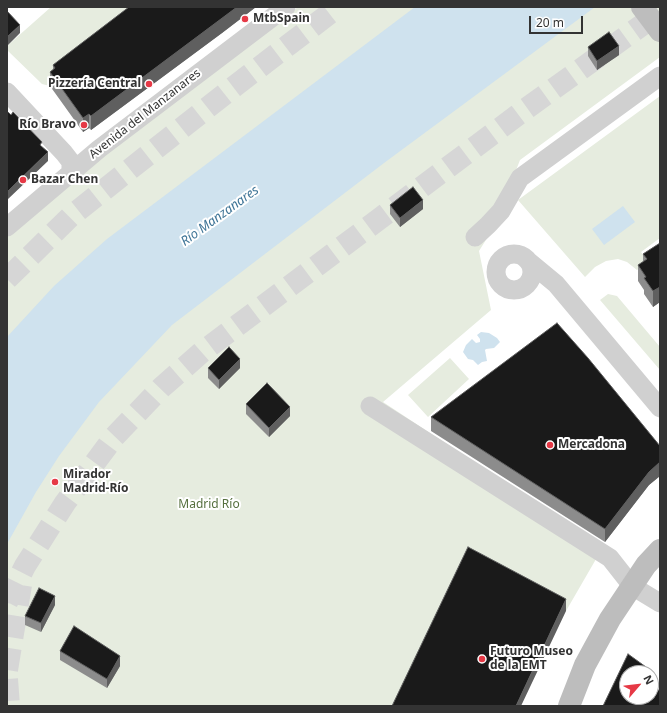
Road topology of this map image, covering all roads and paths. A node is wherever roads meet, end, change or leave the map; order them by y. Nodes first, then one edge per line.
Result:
1 (286, 7) edge
2 (642, 7) edge
3 (660, 31) edge
4 (660, 76) edge
5 (7, 93) edge
6 (71, 172) junction
7 (7, 226) edge
8 (476, 237) dead end
9 (527, 260) junction
10 (556, 284) junction
11 (524, 287) junction
12 (370, 406) dead end
13 (660, 408) edge
14 (660, 550) edge
15 (632, 586) junction
16 (660, 603) edge
17 (569, 706) edge

1 - 6 street, Avenida del Manzanares
2 - 3 street, bridge
4 - 8 street
5 - 6 street
6 - 7 street, Avenida del Manzanares
9 - 10 street
9 - 11 street
9 - 11 street
10 - 11 street
10 - 13 street
12 - 15 street
14 - 15 street
15 - 16 street
15 - 17 street

